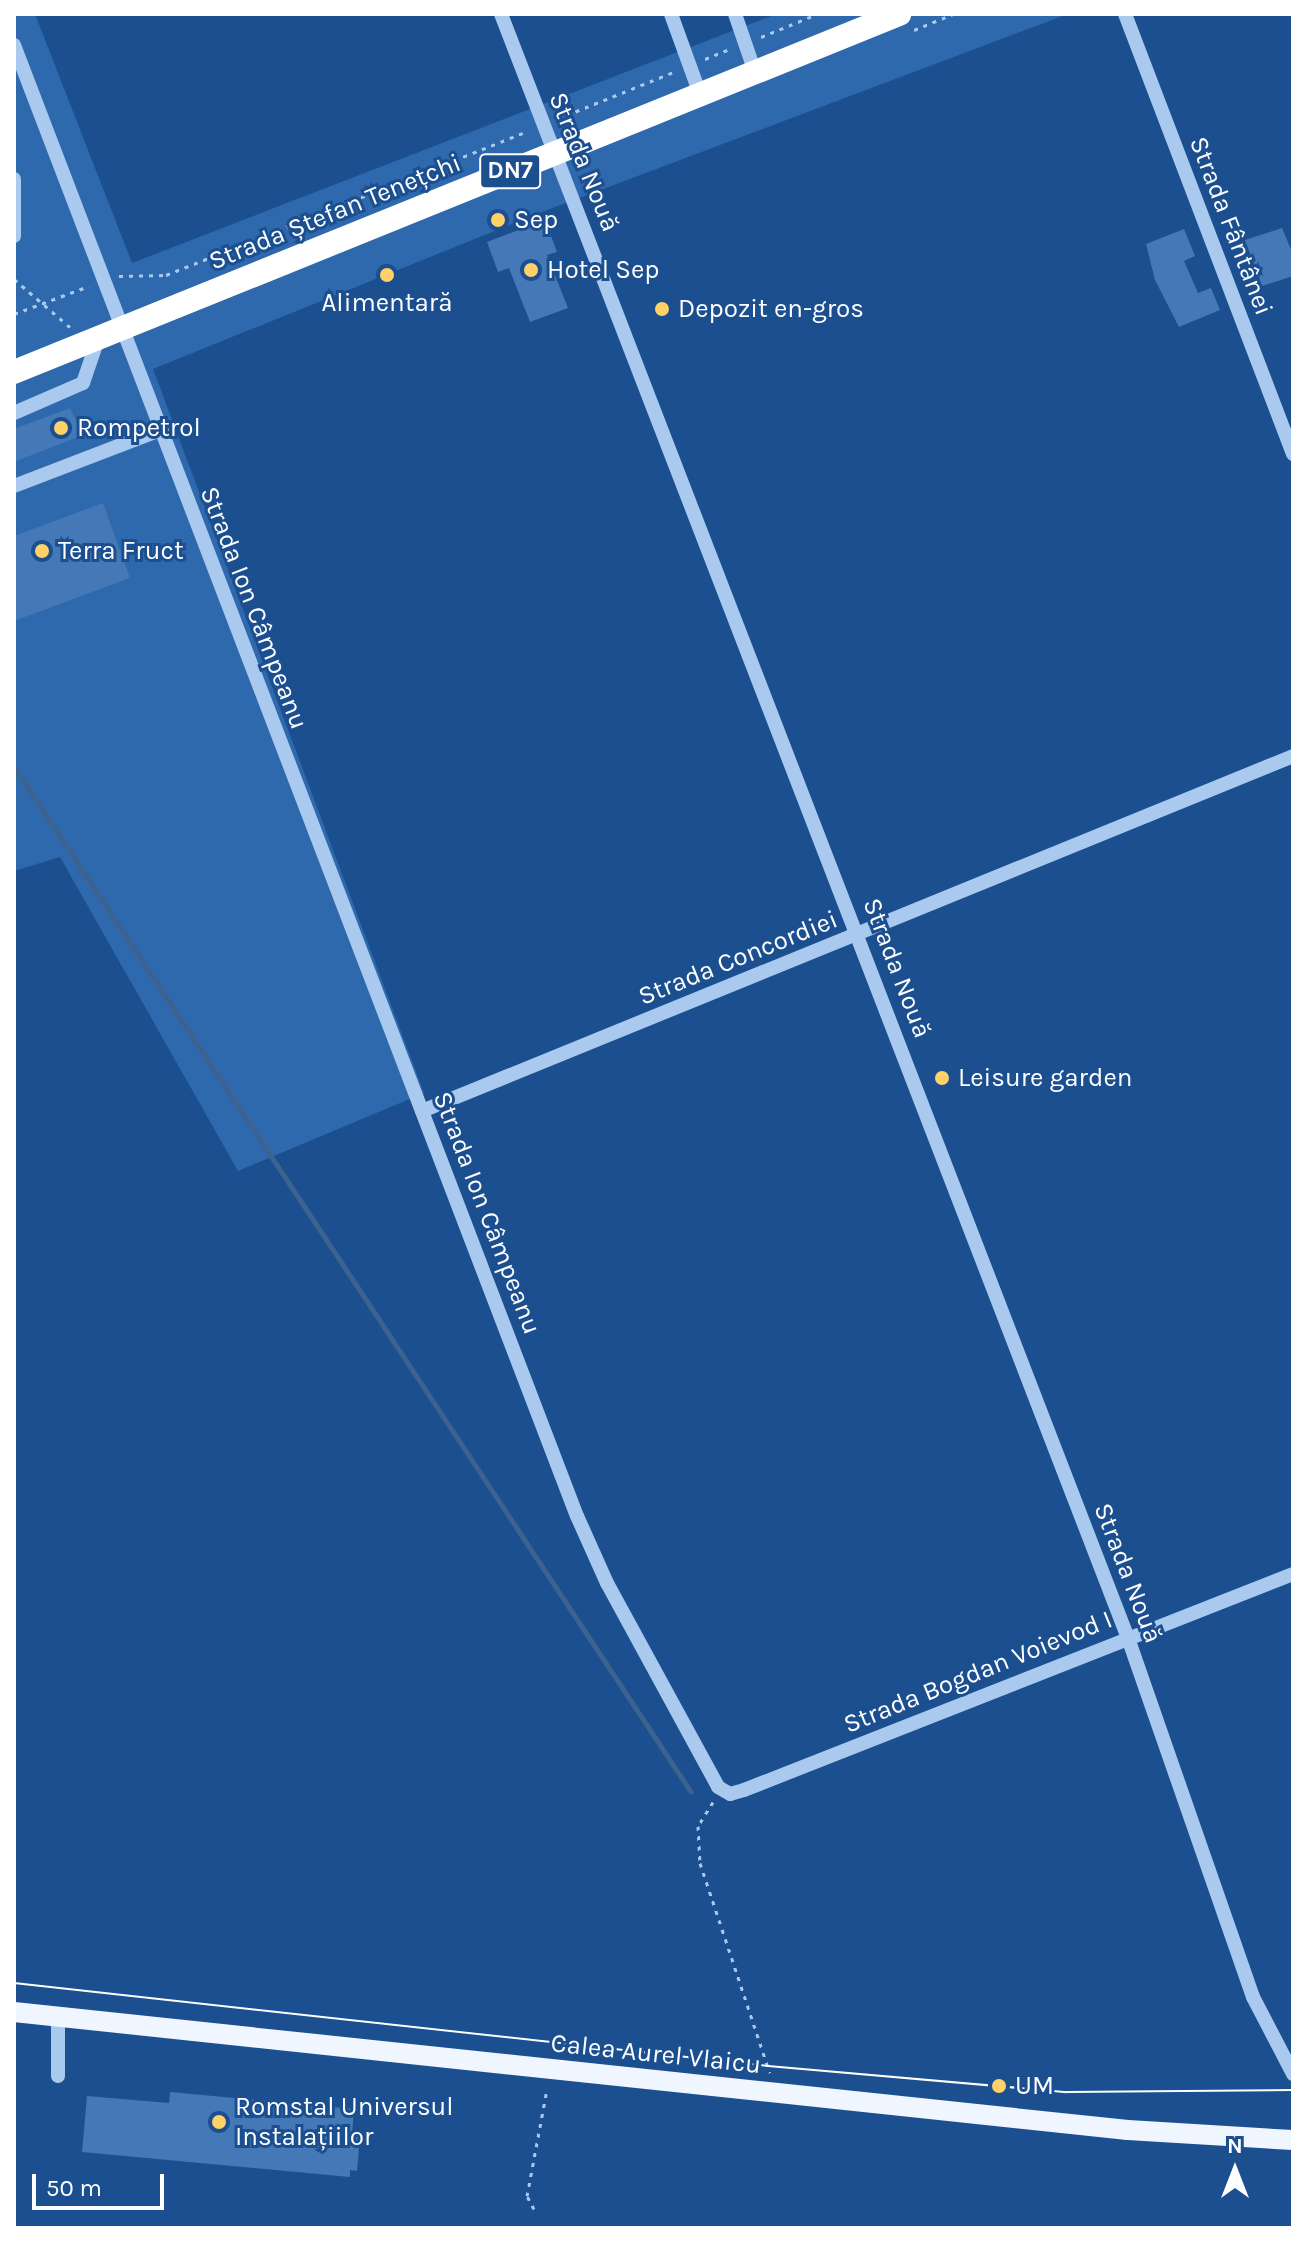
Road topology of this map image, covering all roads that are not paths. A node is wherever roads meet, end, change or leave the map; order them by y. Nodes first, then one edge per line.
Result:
1 (501, 14) edge
2 (671, 14) edge
3 (735, 14) edge
4 (899, 14) edge
5 (1125, 14) edge
6 (14, 45) edge
7 (755, 72) junction
8 (700, 94) junction
9 (554, 153) junction
10 (14, 179) edge
11 (14, 236) edge
12 (122, 330) junction
13 (91, 341) junction
14 (14, 372) edge
15 (14, 413) edge
16 (160, 430) junction
17 (1293, 454) edge
18 (14, 486) edge
19 (1293, 756) edge
20 (859, 935) junction
21 (422, 1111) junction
22 (1293, 1574) edge
23 (1128, 1638) junction
24 (725, 1792) joint
25 (14, 2012) edge
26 (58, 2017) junction
27 (1293, 2074) edge
28 (58, 2076) dead end
29 (1293, 2140) edge

1 - 9 street, Strada Nouă
2 - 8 street
3 - 7 street
4 - 7 highway, Strada Ștefan Tenețchi / DN7
5 - 17 street, Strada Fântânei
6 - 12 street, Strada Ion Câmpeanu
7 - 8 highway, Strada Ștefan Tenețchi / DN7
8 - 9 highway, Strada Ștefan Tenețchi / DN7
9 - 12 highway, Strada Ștefan Tenețchi / DN7
9 - 20 street, Strada Nouă
10 - 11 street
12 - 13 highway, Strada Ștefan Tenețchi / DN7
12 - 16 street, Strada Ion Câmpeanu
13 - 14 highway, Strada Ștefan Tenețchi / DN7
13 - 15 street
16 - 18 street
16 - 21 street, Strada Ion Câmpeanu
19 - 20 street, Strada Concordiei
20 - 21 street, Strada Concordiei
20 - 23 street, Strada Nouă
21 - 24 street, Strada Ion Câmpeanu
22 - 23 street, Strada Bogdan Voievod I
23 - 24 street, Strada Bogdan Voievod I
23 - 27 street, Strada Nouă
25 - 26 main road, Calea Aurel Vlaicu
26 - 28 street
26 - 29 main road, Calea Aurel Vlaicu

